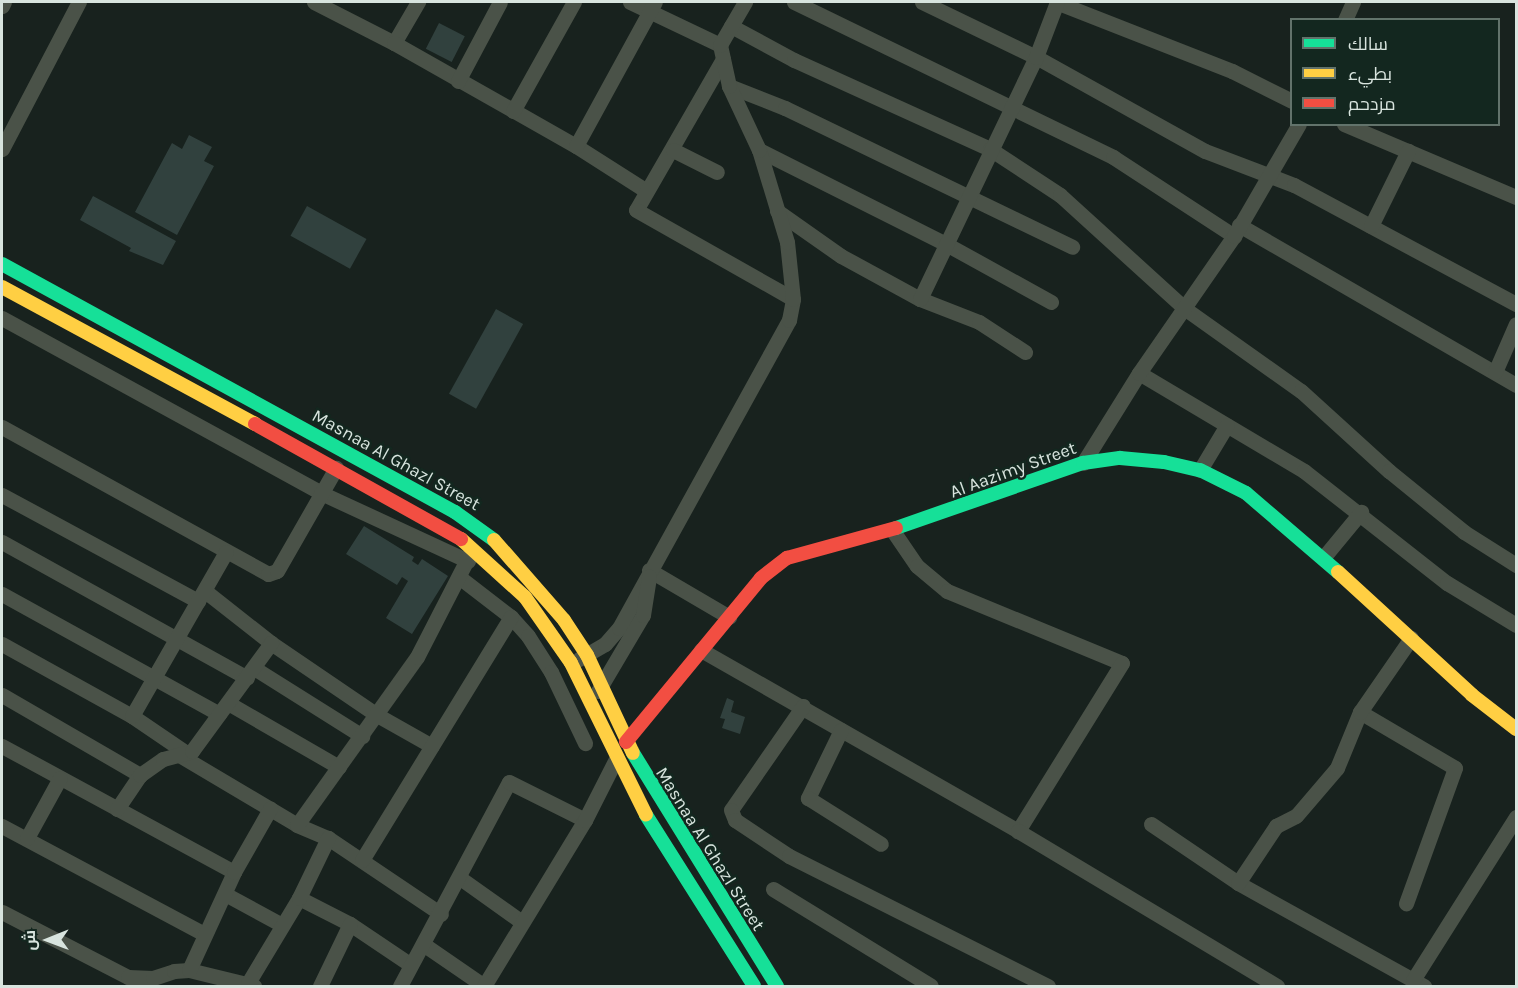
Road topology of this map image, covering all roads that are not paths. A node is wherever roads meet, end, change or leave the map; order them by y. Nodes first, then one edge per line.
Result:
1 (4, 2) edge
2 (79, 2) edge
3 (314, 2) edge
4 (418, 2) edge
5 (500, 2) edge
6 (574, 2) edge
7 (630, 2) edge
8 (745, 2) edge
9 (794, 2) edge
10 (922, 2) edge
11 (1057, 2) edge
12 (1353, 2) edge
13 (2, 6) edge
14 (652, 7) edge
15 (341, 8) edge
16 (1347, 18) edge
17 (731, 26) junction
18 (394, 44) junction
19 (721, 52) junction
20 (1036, 57) junction
21 (458, 81) junction
22 (729, 86) junction
23 (1290, 100) edge
24 (1011, 107) junction
25 (513, 111) junction
26 (1298, 126) edge
27 (1349, 126) edge
28 (576, 146) junction
29 (2, 149) edge
30 (990, 149) junction
31 (673, 150) junction
32 (759, 150) junction
33 (1408, 151) junction
34 (717, 172) dead end
35 (1270, 176) junction
36 (645, 190) junction
37 (966, 196) junction
38 (1516, 197) edge
39 (777, 211) junction
40 (1371, 226) junction
41 (1236, 231) junction
42 (946, 244) junction
43 (1072, 247) dead end
44 (2, 264) edge
45 (2, 287) edge
46 (794, 299) junction
47 (920, 299) junction
48 (1051, 302) dead end
49 (1516, 304) edge
50 (1184, 308) junction
51 (93, 314) junction
52 (2, 318) edge
53 (1516, 324) edge
54 (83, 333) junction
55 (1025, 352) dead end
56 (1495, 372) junction
57 (1139, 373) junction
58 (1516, 385) edge
59 (296, 424) junction
60 (1227, 425) junction
61 (2, 427) edge
62 (286, 442) junction
63 (1083, 463) junction
64 (336, 468) junction
65 (1200, 470) junction
66 (321, 493) junction
67 (3, 499) edge
68 (1361, 512) junction
69 (893, 531) junction
70 (2, 542) edge
71 (226, 552) junction
72 (470, 554) junction
73 (1323, 558) junction
74 (1516, 565) edge
75 (649, 570) junction
76 (459, 578) junction
77 (2, 594) edge
78 (202, 596) junction
79 (511, 617) junction
80 (729, 617) junction
81 (1516, 625) edge
82 (178, 637) junction
83 (1411, 638) junction
84 (271, 643) junction
85 (2, 644) edge
86 (701, 651) junction
87 (587, 655) junction
88 (571, 663) junction
89 (251, 673) junction
90 (156, 676) junction
91 (602, 685) junction
92 (2, 695) edge
93 (591, 701) junction
94 (802, 706) junction
95 (223, 709) junction
96 (1360, 712) junction
97 (377, 715) junction
98 (132, 717) junction
99 (1516, 729) edge
100 (841, 730) junction
101 (362, 736) junction
102 (626, 742) junction
103 (585, 743) dead end
104 (432, 746) junction
105 (2, 747) edge
106 (184, 755) junction
107 (616, 759) junction
108 (339, 766) junction
109 (140, 775) junction
110 (60, 778) junction
111 (117, 809) junction
112 (270, 809) junction
113 (1516, 817) edge
114 (585, 820) junction
115 (1151, 824) dead end
116 (2, 825) edge
117 (297, 825) junction
118 (1018, 831) junction
119 (27, 838) junction
120 (328, 838) junction
121 (881, 844) dead end
122 (362, 860) junction
123 (234, 872) junction
124 (460, 878) junction
125 (1238, 883) junction
126 (773, 889) dead end
127 (225, 894) junction
128 (298, 898) junction
129 (1406, 903) dead end
130 (2, 912) edge
131 (441, 914) junction
132 (522, 922) junction
133 (350, 924) junction
134 (282, 925) junction
135 (204, 934) junction
136 (423, 944) junction
137 (411, 965) junction
138 (189, 970) junction
139 (1418, 983) edge
140 (251, 985) edge
141 (484, 986) edge
142 (320, 987) edge
143 (400, 987) edge
144 (753, 987) edge
145 (777, 987) edge
146 (931, 987) edge
147 (1048, 987) edge
148 (1277, 987) edge

1 - 13 street
2 - 29 street
3 - 15 street
4 - 18 street
5 - 21 street
6 - 25 street
7 - 14 street
8 - 17 street
9 - 24 street
10 - 20 street
11 - 20 street
11 - 23 street
12 - 16 street
14 - 19 street
14 - 28 street
15 - 18 street
17 - 19 street
17 - 30 street
18 - 21 street
19 - 22 street
19 - 31 street
20 - 24 street
20 - 35 street
21 - 25 street
22 - 32 street
22 - 37 street
24 - 30 street
24 - 41 street
25 - 28 street
26 - 35 street
27 - 33 street
28 - 36 street
30 - 37 street
30 - 50 street
31 - 34 street
31 - 36 street
32 - 39 street
32 - 42 street
33 - 38 street
33 - 40 street
35 - 40 street
35 - 41 street
36 - 46 street
37 - 42 street
37 - 43 street
39 - 46 street
39 - 47 street
40 - 49 street
41 - 50 street
41 - 56 street
42 - 47 street
42 - 48 street
44 - 51 street, Masnaa Al Ghazl Street
45 - 54 street, Masnaa Al Ghazl Street
46 - 75 street
47 - 55 street
50 - 57 street
50 - 74 street
51 - 54 street
51 - 59 street, Masnaa Al Ghazl Street
52 - 66 street
53 - 56 street
54 - 62 street, Masnaa Al Ghazl Street
56 - 58 street
57 - 60 street
57 - 63 street
59 - 62 street
59 - 87 street, Masnaa Al Ghazl Street
60 - 65 street
60 - 68 street
61 - 71 street
62 - 64 street, Masnaa Al Ghazl Street
63 - 65 street, Al Aazimy Street
63 - 69 street, Al Aazimy Street
64 - 66 street
64 - 72 street, Masnaa Al Ghazl Street
65 - 73 street, Al Aazimy Street
66 - 71 street
66 - 72 street
67 - 78 street
68 - 73 street
68 - 81 street
69 - 80 street, Al Aazimy Street
69 - 118 street
70 - 82 street
71 - 78 street
72 - 76 street
72 - 88 street, Masnaa Al Ghazl Street
73 - 83 street, Al Aazimy Street
75 - 80 street
75 - 87 street
75 - 91 street
76 - 79 street
76 - 97 street
77 - 90 street
78 - 82 street
78 - 84 street
79 - 103 street
79 - 104 street
80 - 86 street, Al Aazimy Street
82 - 89 street
82 - 90 street
83 - 96 street
83 - 99 street, Al Aazimy Street
84 - 89 street
84 - 97 street
85 - 98 street
86 - 94 street
86 - 102 street, Al Aazimy Street
87 - 88 street
87 - 91 street, Masnaa Al Ghazl Street
88 - 93 street, Masnaa Al Ghazl Street
89 - 95 street
89 - 101 street
90 - 95 street
90 - 98 street
91 - 93 street
91 - 102 street, Masnaa Al Ghazl Street
92 - 109 street
93 - 107 street, Masnaa Al Ghazl Street
94 - 100 street
94 - 147 street
95 - 106 street
95 - 108 street
96 - 125 street
96 - 129 street
97 - 101 street
97 - 104 street
98 - 106 street
100 - 118 street
100 - 121 street
101 - 108 street
102 - 145 street, Masnaa Al Ghazl Street
104 - 122 street
105 - 110 street
106 - 109 street
106 - 112 street
107 - 114 street
107 - 144 street, Masnaa Al Ghazl Street
108 - 117 street
109 - 111 street
110 - 111 street
110 - 119 street
111 - 123 street
112 - 117 street
112 - 123 street
113 - 139 street
114 - 124 street
114 - 132 street
115 - 125 street
116 - 119 street
117 - 120 street
118 - 148 street
119 - 135 street
120 - 122 street
120 - 128 street
122 - 131 street
123 - 127 street
124 - 131 street
124 - 132 street
125 - 139 street
126 - 146 street
127 - 134 street
127 - 135 street
128 - 133 street
128 - 134 street
130 - 138 street
131 - 136 street
132 - 141 street
133 - 137 street
133 - 142 street
134 - 140 street
135 - 138 street
136 - 137 street
136 - 141 street
137 - 143 street
138 - 140 street

